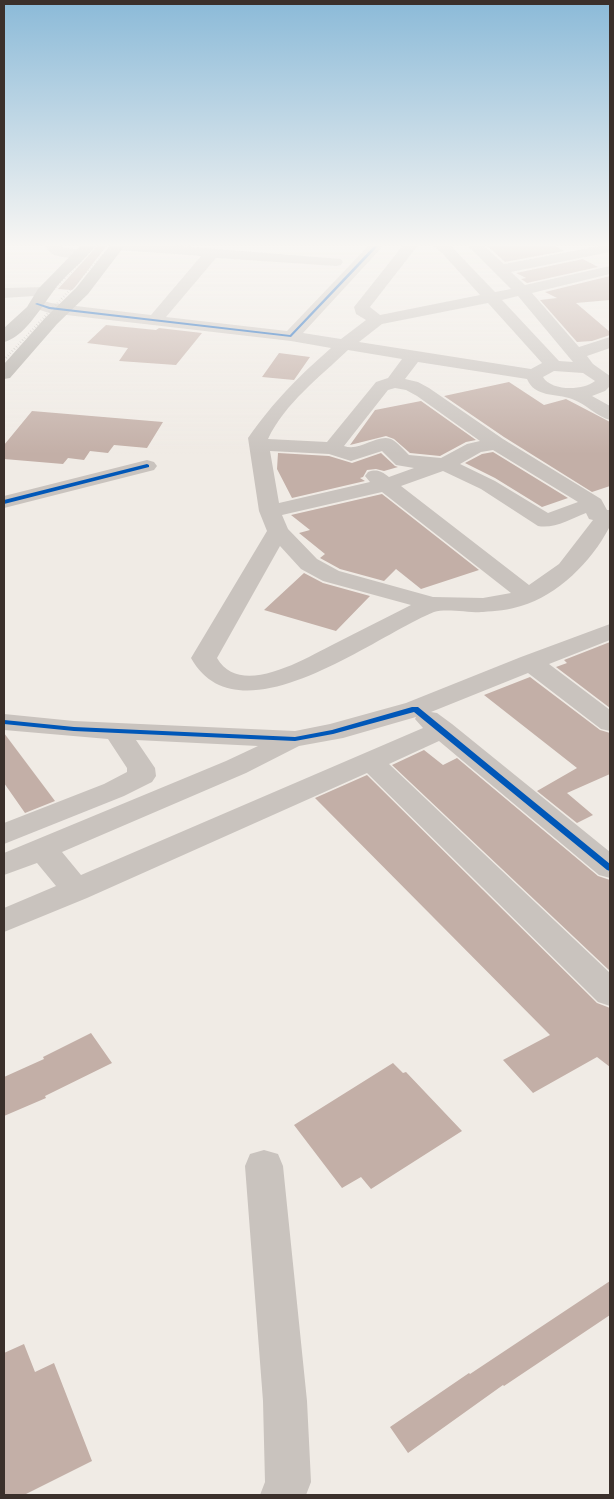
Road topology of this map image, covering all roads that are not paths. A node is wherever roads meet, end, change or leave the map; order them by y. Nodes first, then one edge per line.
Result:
1 (27, 314) edge
2 (39, 314) edge
3 (59, 314) edge
4 (105, 314) edge
5 (160, 314) edge
6 (311, 314) edge
7 (365, 314) edge
8 (409, 314) edge
9 (507, 314) edge
10 (544, 314) edge
11 (22, 320) junction
12 (155, 320) junction
13 (377, 320) junction
14 (290, 336) junction
15 (4, 337) edge
16 (610, 342) edge
17 (344, 345) junction
18 (413, 357) junction
19 (554, 366) junction
20 (599, 372) edge
21 (4, 374) edge
22 (534, 375) junction
23 (394, 382) junction
24 (575, 393) junction
25 (610, 414) edge
26 (496, 442) junction
27 (258, 444) junction
28 (342, 452) junction
29 (444, 464) junction
30 (147, 466) dead end
31 (537, 468) junction
32 (385, 485) junction
33 (488, 485) junction
34 (4, 502) edge
35 (594, 503) junction
36 (605, 520) edge
37 (274, 521) junction
38 (528, 595) junction
39 (432, 604) junction
40 (610, 631) edge
41 (530, 662) junction
42 (415, 709) junction
43 (4, 722) edge
44 (610, 723) edge
45 (442, 730) junction
46 (117, 731) junction
47 (295, 739) junction
48 (370, 761) junction
49 (4, 834) edge
50 (43, 849) junction
51 (4, 865) edge
52 (610, 868) edge
53 (76, 890) junction
54 (4, 921) edge
55 (610, 993) edge
56 (264, 1166) dead end
57 (283, 1495) edge

1 - 11 highway
2 - 11 street
3 - 21 highway
4 - 12 street
5 - 12 street
6 - 14 street
7 - 13 street
8 - 13 street
9 - 19 street
10 - 20 street
11 - 15 highway
12 - 14 street
13 - 17 street
14 - 17 street
16 - 20 street
17 - 18 street
17 - 27 street
18 - 22 street
18 - 23 street
19 - 20 street
19 - 22 street
20 - 24 street
22 - 24 street
23 - 26 street
23 - 28 street
24 - 25 street
26 - 29 street
26 - 31 street
27 - 28 street
27 - 37 street
28 - 29 street
28 - 32 street
29 - 32 street
29 - 33 street
30 - 34 street
31 - 33 street
31 - 35 street
32 - 37 street
32 - 38 street
33 - 35 street
35 - 36 street
36 - 38 street
37 - 39 street
37 - 39 street
38 - 39 street
40 - 41 street
41 - 42 street
41 - 44 street
42 - 45 street
42 - 47 street
43 - 46 street
45 - 48 street
45 - 52 street
46 - 47 street
46 - 49 street
47 - 50 street
48 - 53 street
48 - 55 street
50 - 51 street
50 - 53 street
53 - 54 street
56 - 57 street

